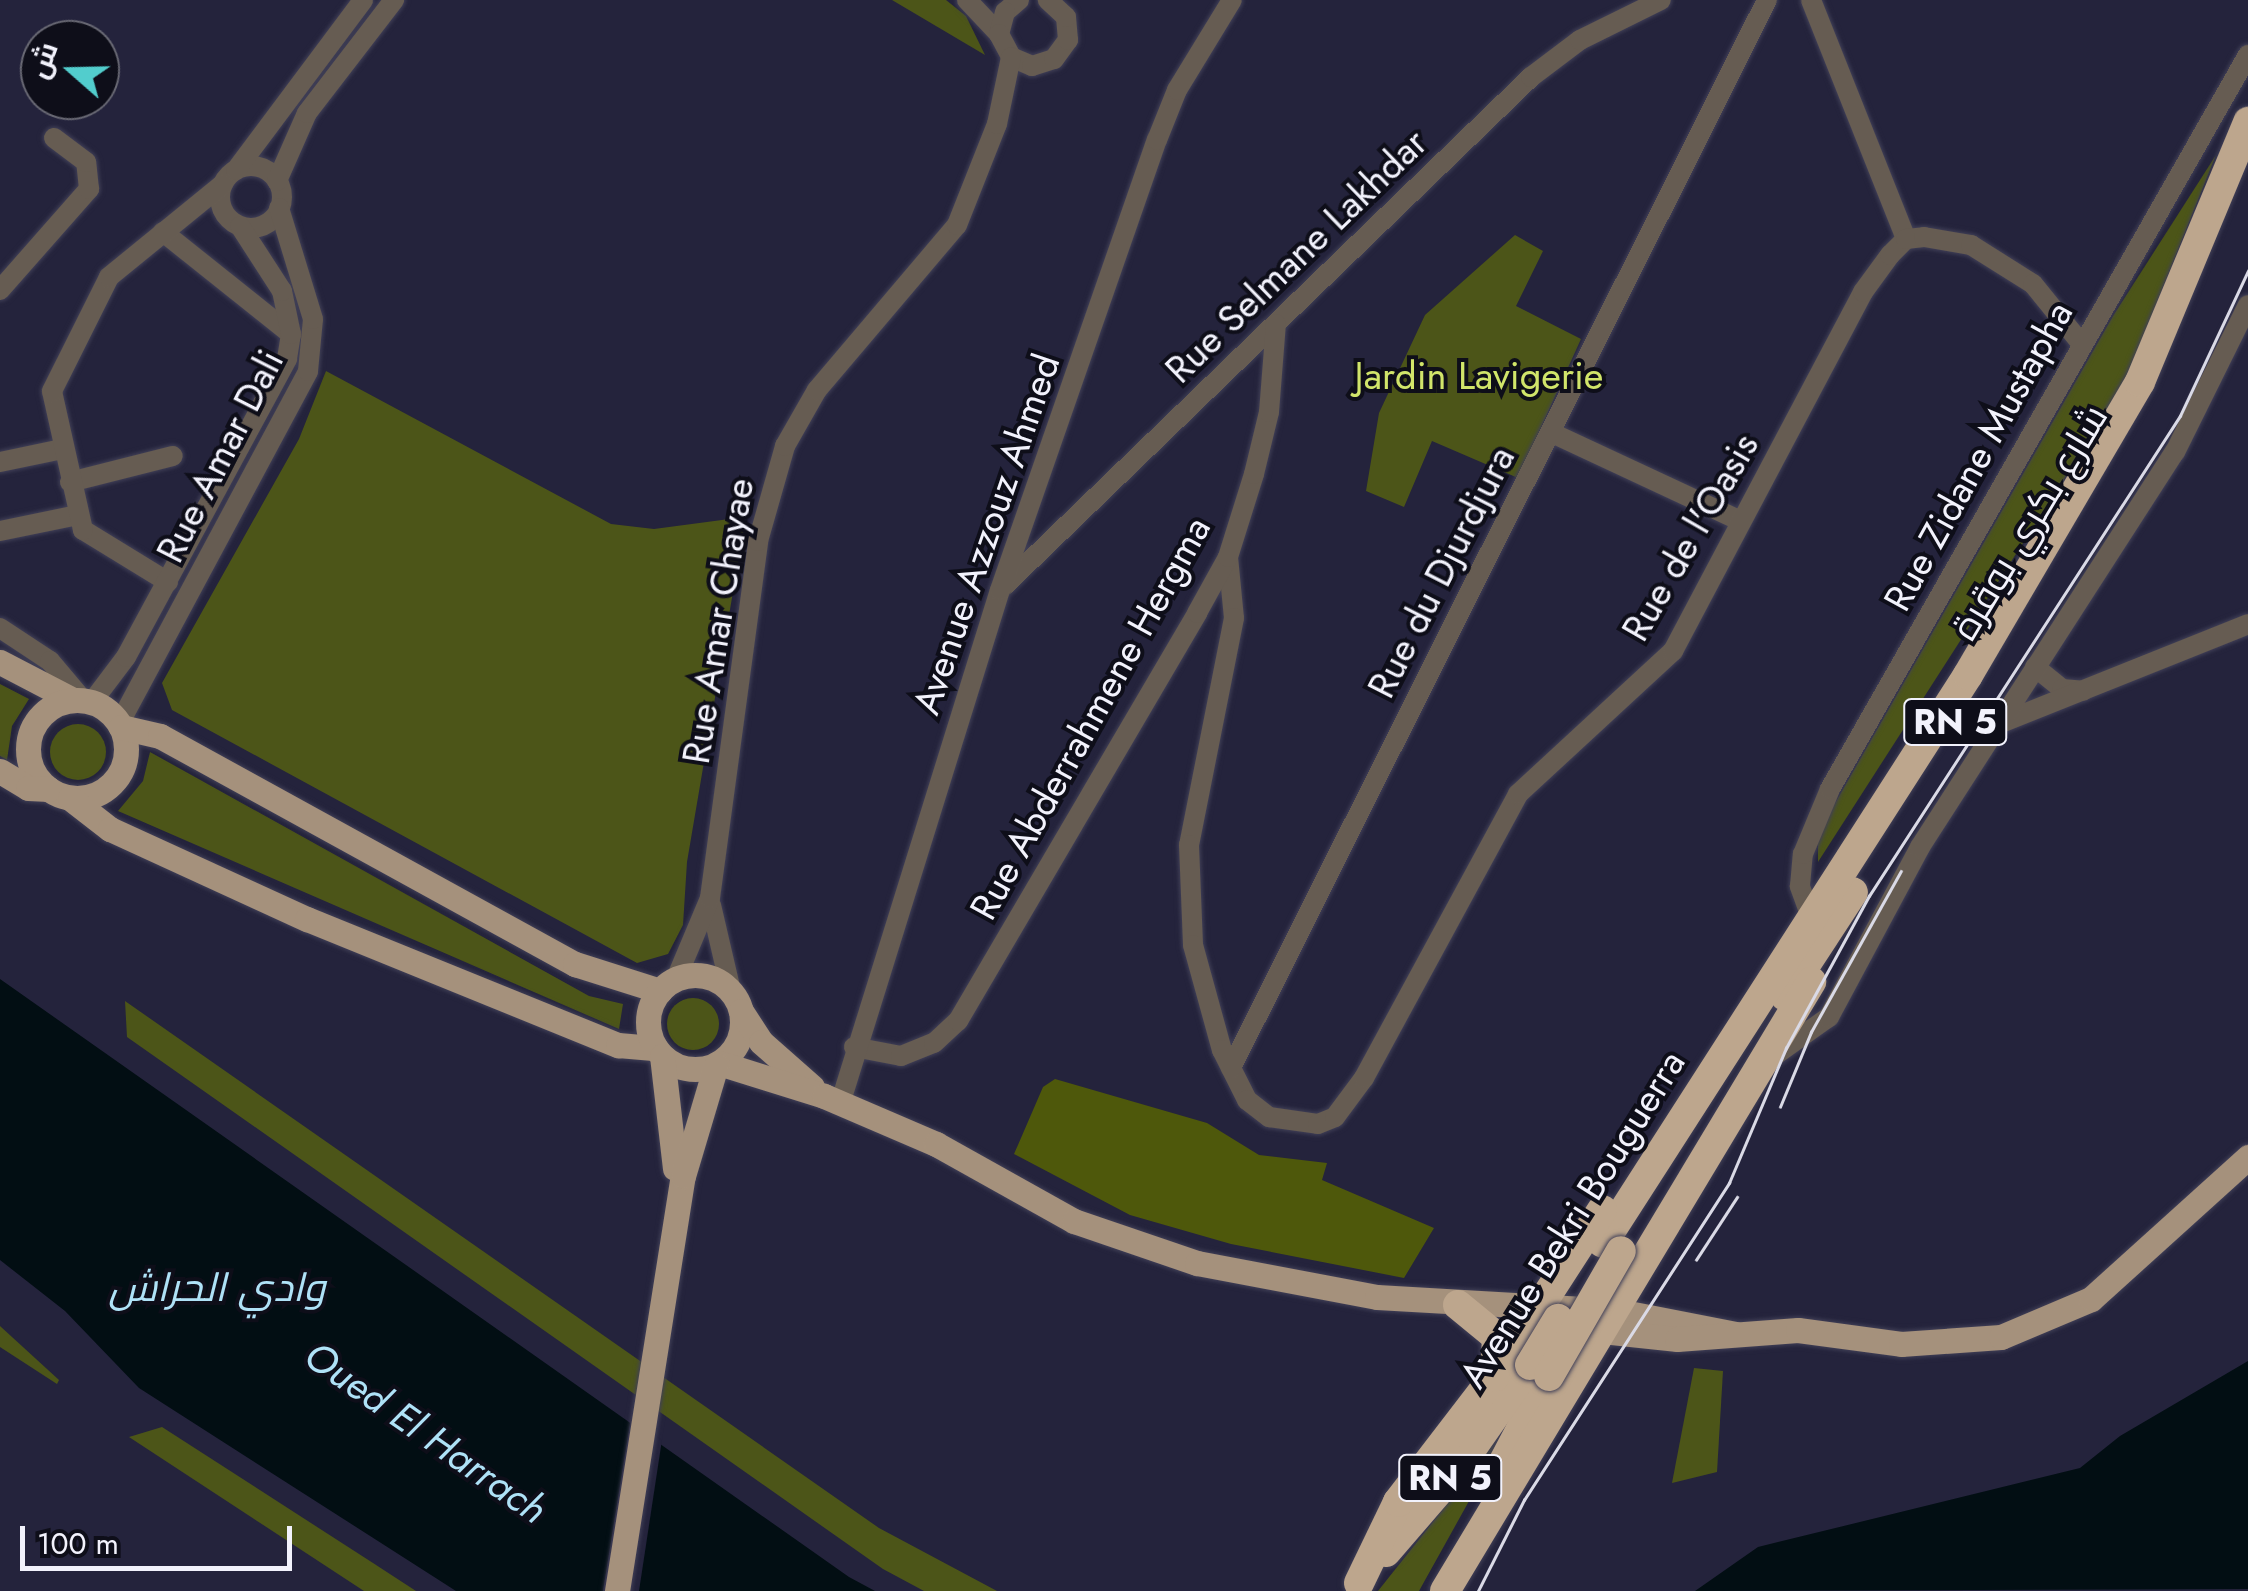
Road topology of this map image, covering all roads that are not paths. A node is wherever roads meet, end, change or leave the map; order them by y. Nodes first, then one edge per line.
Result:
1 (394, 0) edge
2 (967, 0) edge
3 (1020, 0) edge
4 (1048, 0) edge
5 (1232, 0) edge
6 (1661, 0) edge
7 (1767, 0) edge
8 (1810, 0) edge
9 (354, 2) edge
10 (1066, 9) edge
11 (998, 34) junction
12 (2248, 55) edge
13 (1011, 58) junction
14 (1054, 59) junction
15 (2248, 122) edge
16 (998, 124) junction
17 (54, 138) dead end
18 (2248, 172) edge
19 (229, 177) junction
20 (277, 180) junction
21 (279, 208) junction
22 (236, 224) junction
23 (170, 228) junction
24 (1906, 239) junction
25 (0, 290) edge
26 (2248, 305) edge
27 (1276, 324) junction
28 (291, 334) junction
29 (2080, 342) junction
30 (1552, 434) junction
31 (62, 449) junction
32 (173, 456) dead end
33 (0, 462) edge
34 (70, 482) junction
35 (78, 514) junction
36 (1742, 521) junction
37 (0, 531) edge
38 (1228, 557) junction
39 (168, 582) junction
40 (1000, 590) junction
41 (2248, 624) edge
42 (0, 628) edge
43 (0, 662) edge
44 (2035, 667) junction
45 (2085, 691) junction
46 (83, 701) junction
47 (120, 725) junction
48 (1996, 725) junction
49 (0, 771) edge
50 (60, 794) junction
51 (1848, 881) junction
52 (710, 898) junction
53 (1807, 910) junction
54 (1794, 945) junction
55 (668, 986) junction
56 (736, 1000) junction
57 (854, 1047) junction
58 (659, 1052) junction
59 (718, 1064) junction
60 (1230, 1068) junction
61 (1757, 1068) junction
62 (832, 1100) junction
63 (2248, 1157) edge
64 (674, 1228) junction
65 (1612, 1247) junction
66 (1458, 1305) junction
67 (1534, 1314) junction
68 (1605, 1324) junction
69 (1539, 1370) junction
70 (1494, 1377) junction
71 (1356, 1587) edge
72 (617, 1591) edge
73 (1435, 1591) edge
74 (1445, 1591) edge

1 - 20 street
2 - 11 street
3 - 11 street
4 - 10 street
5 - 40 street, Avenue Azzouz Ahmed
6 - 27 street, Rue Selmane Lakhdar
7 - 30 street, Rue du Djurdjura
8 - 24 street
9 - 19 street
10 - 14 street
11 - 13 street
12 - 29 street, Rue Zidane Mustapha
13 - 14 street
13 - 16 street, Rue Amar Chayae
14 - 16 street, Rue Amar Chayae
15 - 51 highway, شارع بكري بوقرة / RN 5
16 - 52 street, Rue Amar Chayae
17 - 25 street
18 - 51 highway, شارع بكري بوقرة / RN 5
19 - 20 street
19 - 22 street
19 - 23 street
20 - 21 street
21 - 22 street
21 - 47 street, Rue Amar Dali
22 - 23 street
22 - 28 street, Rue Amar Dali
23 - 28 street
23 - 31 street
24 - 29 street
24 - 36 street, Rue de l'Oasis
26 - 44 street
27 - 38 street, Rue Abderrahmene Hergma
27 - 40 street, Rue Selmane Lakhdar
28 - 39 street, Rue Amar Dali
29 - 53 street, Rue Zidane Mustapha
30 - 36 street
30 - 60 street, Rue du Djurdjura
31 - 33 street
31 - 34 street
32 - 34 street
34 - 35 street
35 - 37 street
35 - 39 street
36 - 60 street, Rue de l'Oasis
38 - 57 street, Rue Abderrahmene Hergma
38 - 60 street
39 - 46 street, Rue Amar Dali
40 - 57 street, Avenue Azzouz Ahmed
41 - 45 street
42 - 46 street
43 - 46 main road
44 - 45 street
44 - 48 street
45 - 48 street
46 - 47 main road
46 - 50 main road
47 - 50 main road
47 - 55 main road
48 - 61 street
49 - 50 main road
50 - 58 main road
51 - 53 highway, Avenue Bekri Bouguerra / RN 5
51 - 61 highway
51 - 65 highway, شارع بكري بوقرة / RN 5
52 - 55 street, Rue Amar Chayae
52 - 56 street, Rue Amar Chayae
53 - 54 highway, Avenue Bekri Bouguerra / RN 5
54 - 65 highway, Avenue Bekri Bouguerra / RN 5
54 - 67 highway
55 - 56 main road
55 - 58 main road
56 - 59 main road
56 - 62 main road
57 - 62 street, Avenue Azzouz Ahmed
58 - 59 main road
58 - 64 main road
59 - 62 main road
59 - 64 main road
61 - 68 highway
62 - 66 main road
63 - 68 main road
64 - 72 main road
65 - 69 highway, Avenue Bekri Bouguerra / RN 5, bridge
66 - 67 main road
66 - 70 highway
67 - 68 highway
67 - 70 highway
68 - 74 highway
69 - 71 highway, Avenue Bekri Bouguerra / RN 5
69 - 73 highway, Avenue Bekri Bouguerra / RN 5
70 - 71 highway

